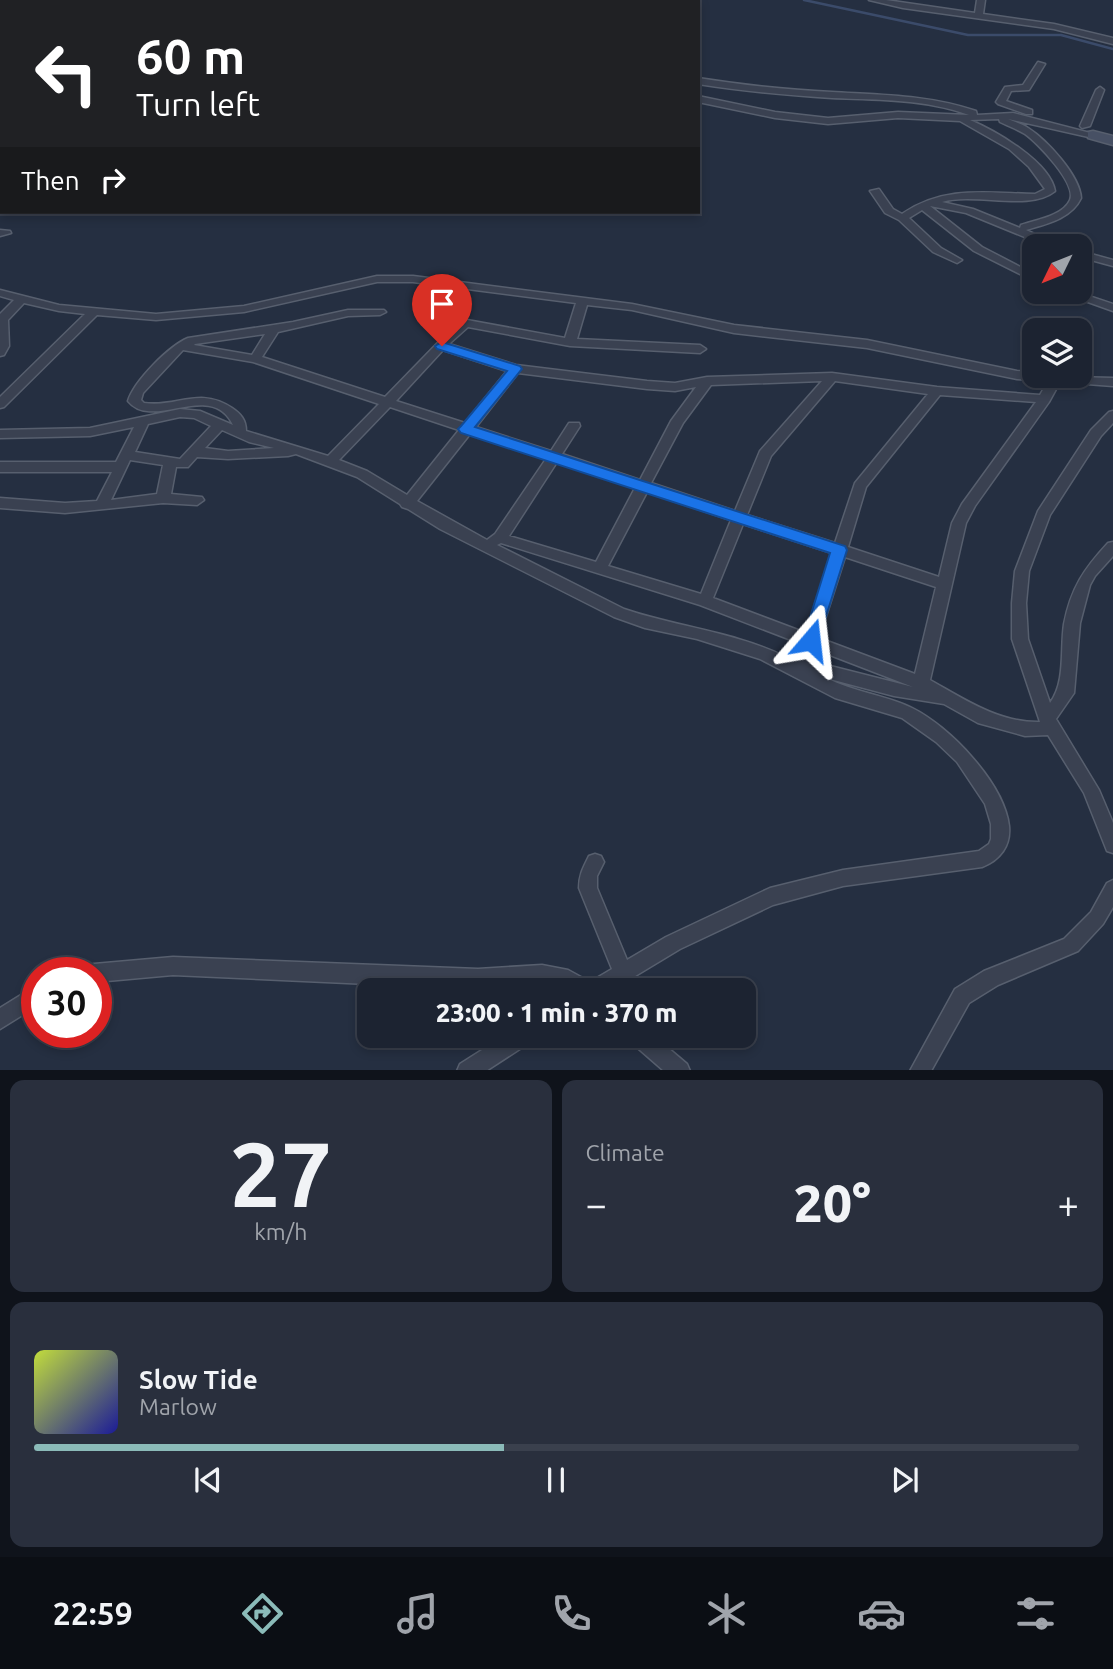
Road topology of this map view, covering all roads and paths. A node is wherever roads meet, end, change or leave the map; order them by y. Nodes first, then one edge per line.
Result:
1 (873, 0) edge
2 (981, 0) edge
3 (906, 4) edge
4 (979, 17) junction
5 (1113, 41) edge
6 (1041, 64) dead end
7 (700, 80) edge
8 (1100, 90) dead end
9 (700, 99) edge
10 (984, 117) junction
11 (957, 118) junction
12 (1000, 118) junction
13 (1106, 136) edge
14 (875, 191) dead end
15 (925, 203) junction
16 (903, 218) junction
17 (1024, 227) dead end
18 (1026, 234) edge
19 (1092, 257) edge
20 (957, 260) dead end
21 (1113, 263) edge
22 (1022, 272) edge
23 (0, 293) edge
24 (21, 299) junction
25 (582, 301) junction
26 (1092, 301) edge
27 (1113, 308) edge
28 (93, 312) junction
29 (380, 312) dead end
30 (274, 329) junction
31 (570, 342) junction
32 (180, 346) junction
33 (442, 346) junction
34 (700, 349) dead end
35 (0, 352) edge
36 (255, 359) junction
37 (516, 369) junction
38 (1022, 376) edge
39 (832, 377) junction
40 (707, 381) junction
41 (1092, 381) edge
42 (1113, 382) edge
43 (1050, 388) edge
44 (937, 391) junction
45 (1045, 399) junction
46 (385, 403) junction
47 (0, 404) edge
48 (1113, 415) edge
49 (143, 422) junction
50 (220, 424) junction
51 (574, 426) dead end
52 (466, 429) junction
53 (240, 431) junction
54 (0, 434) edge
55 (299, 450) junction
56 (195, 452) junction
57 (552, 457) junction
58 (123, 461) junction
59 (331, 461) junction
60 (170, 463) junction
61 (0, 467) edge
62 (642, 486) junction
63 (163, 498) junction
64 (197, 500) dead end
65 (0, 503) edge
66 (407, 504) junction
67 (101, 506) junction
68 (738, 517) junction
69 (500, 538) junction
70 (483, 545) junction
71 (1113, 547) edge
72 (839, 550) junction
73 (600, 568) junction
74 (944, 583) junction
75 (705, 601) junction
76 (811, 640) junction
77 (765, 654) junction
78 (921, 683) junction
79 (949, 700) junction
80 (1050, 724) junction
81 (1113, 845) edge
82 (595, 862) dead end
83 (1113, 889) edge
84 (112, 971) edge
85 (623, 973) junction
86 (462, 978) edge
87 (491, 978) edge
88 (563, 978) edge
89 (615, 978) edge
90 (21, 1005) edge
91 (0, 1019) edge
92 (503, 1048) edge
93 (653, 1048) edge
94 (467, 1070) edge
95 (680, 1070) edge
96 (920, 1070) edge

1 - 3 street
2 - 4 street
3 - 4 street
4 - 5 street
6 - 13 street
7 - 10 street
8 - 13 street
9 - 11 street
10 - 11 street
10 - 12 street
11 - 15 street
12 - 13 street
12 - 17 street
14 - 16 street
15 - 16 street
15 - 18 street
15 - 22 street
16 - 20 street
19 - 21 street
23 - 24 street
24 - 28 street
24 - 35 street
25 - 28 street
25 - 31 street
25 - 38 street
26 - 27 street
28 - 47 street
29 - 30 street
30 - 32 street
30 - 36 street
31 - 33 street
31 - 34 street
32 - 36 street
32 - 53 street
33 - 37 street
33 - 46 street
36 - 46 street
37 - 40 street
37 - 52 street
39 - 40 street
39 - 44 street
39 - 68 street
40 - 62 street
41 - 42 street
43 - 45 street
44 - 45 street
44 - 72 street
45 - 74 street
46 - 52 street
46 - 59 street
48 - 80 street
49 - 50 street
49 - 54 street
49 - 58 street
50 - 53 street
50 - 56 street
51 - 57 street
52 - 57 street
52 - 66 street
53 - 55 street
55 - 56 street
55 - 59 street
56 - 60 street
57 - 62 street
57 - 69 street
58 - 60 street
58 - 61 street
58 - 67 street
59 - 66 street
60 - 63 street
62 - 68 street
62 - 73 street
63 - 64 street
63 - 67 street
65 - 67 street
66 - 70 street
68 - 72 street
68 - 75 street
69 - 70 street
69 - 73 street
70 - 77 street
71 - 80 street
72 - 74 street
72 - 76 street
73 - 75 street
74 - 78 street
75 - 76 street
76 - 78 street
77 - 79 street
77 - 85 street
78 - 79 street
79 - 80 street
80 - 81 street
82 - 85 street
83 - 96 street
84 - 86 street
85 - 89 street
87 - 88 street
90 - 91 street
92 - 94 street
93 - 95 street

